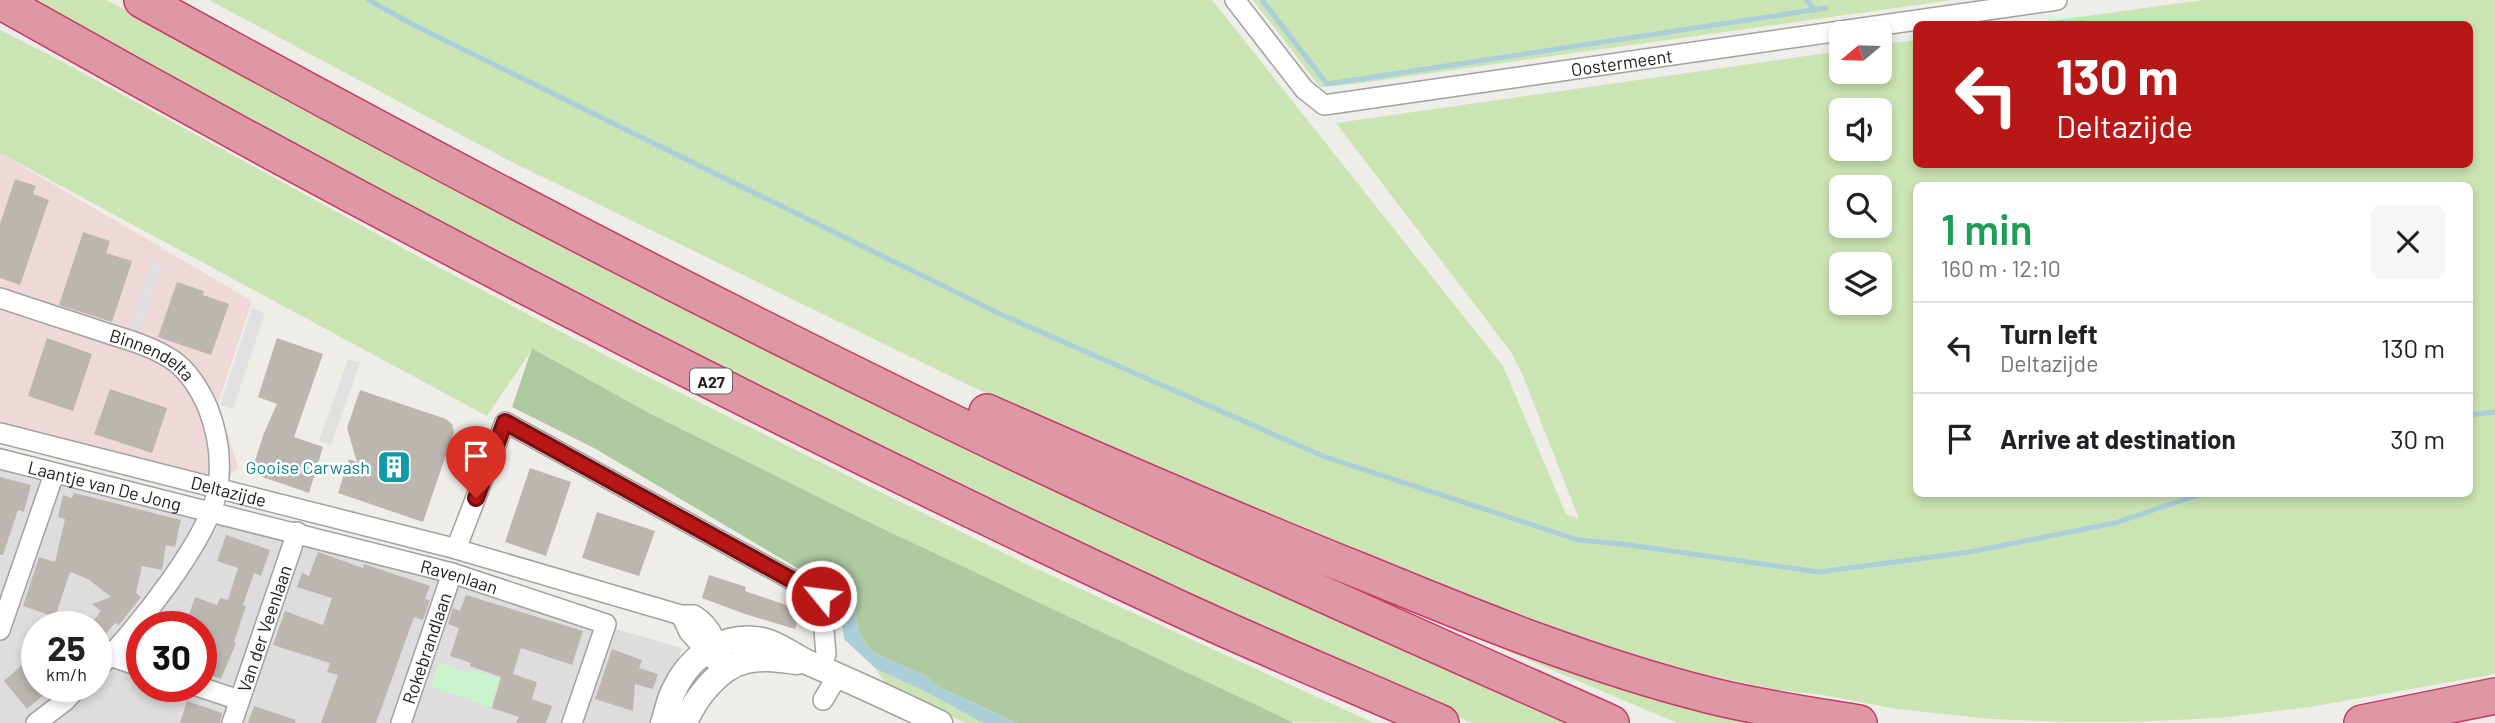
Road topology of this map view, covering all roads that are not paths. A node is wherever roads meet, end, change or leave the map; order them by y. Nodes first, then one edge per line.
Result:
1 (142, 0) edge
2 (1235, 0) edge
3 (2057, 0) edge
4 (0, 1) edge
5 (656, 274) junction
6 (0, 298) edge
7 (0, 433) edge
8 (0, 459) edge
9 (54, 474) junction
10 (218, 488) junction
11 (210, 511) junction
12 (297, 532) junction
13 (456, 549) junction
14 (452, 573) junction
15 (0, 630) edge
16 (712, 648) junction
17 (112, 652) edge
18 (823, 668) junction
19 (726, 671) junction
20 (217, 693) edge
21 (2495, 696) edge
22 (239, 700) junction
23 (823, 700) dead end
24 (64, 702) edge
25 (65, 702) edge
26 (36, 723) edge
27 (58, 723) edge
28 (232, 723) edge
29 (401, 723) edge
30 (572, 723) edge
31 (663, 723) edge
32 (685, 723) edge
33 (940, 723) edge
34 (1441, 723) edge
35 (1611, 723) edge
36 (1858, 723) edge
37 (2362, 723) edge

1 - 5 highway
2 - 3 street, Oostermeent
4 - 34 highway, A27
5 - 35 highway
5 - 36 highway
6 - 10 street, Binnendelta
7 - 10 street, Deltazijde
8 - 9 street, Laantje van De Jong
9 - 11 street, Laantje van De Jong
9 - 15 street
10 - 11 street, Binnendelta
10 - 13 street, Deltazijde
11 - 12 street, Ravenlaan
11 - 17 street, Binnendelta
12 - 14 street, Ravenlaan
12 - 22 street, Van der Veenlaan
13 - 16 street, Deltazijde
13 - 18 street
14 - 29 street, Rokebrandlaan
14 - 30 street, Ravenlaan
16 - 18 street
16 - 19 street, Deltazijde
16 - 31 street
18 - 19 street
18 - 23 street
18 - 33 street
19 - 32 street
20 - 22 street
21 - 37 highway
22 - 28 street, Van der Veenlaan
24 - 26 street
25 - 27 street

